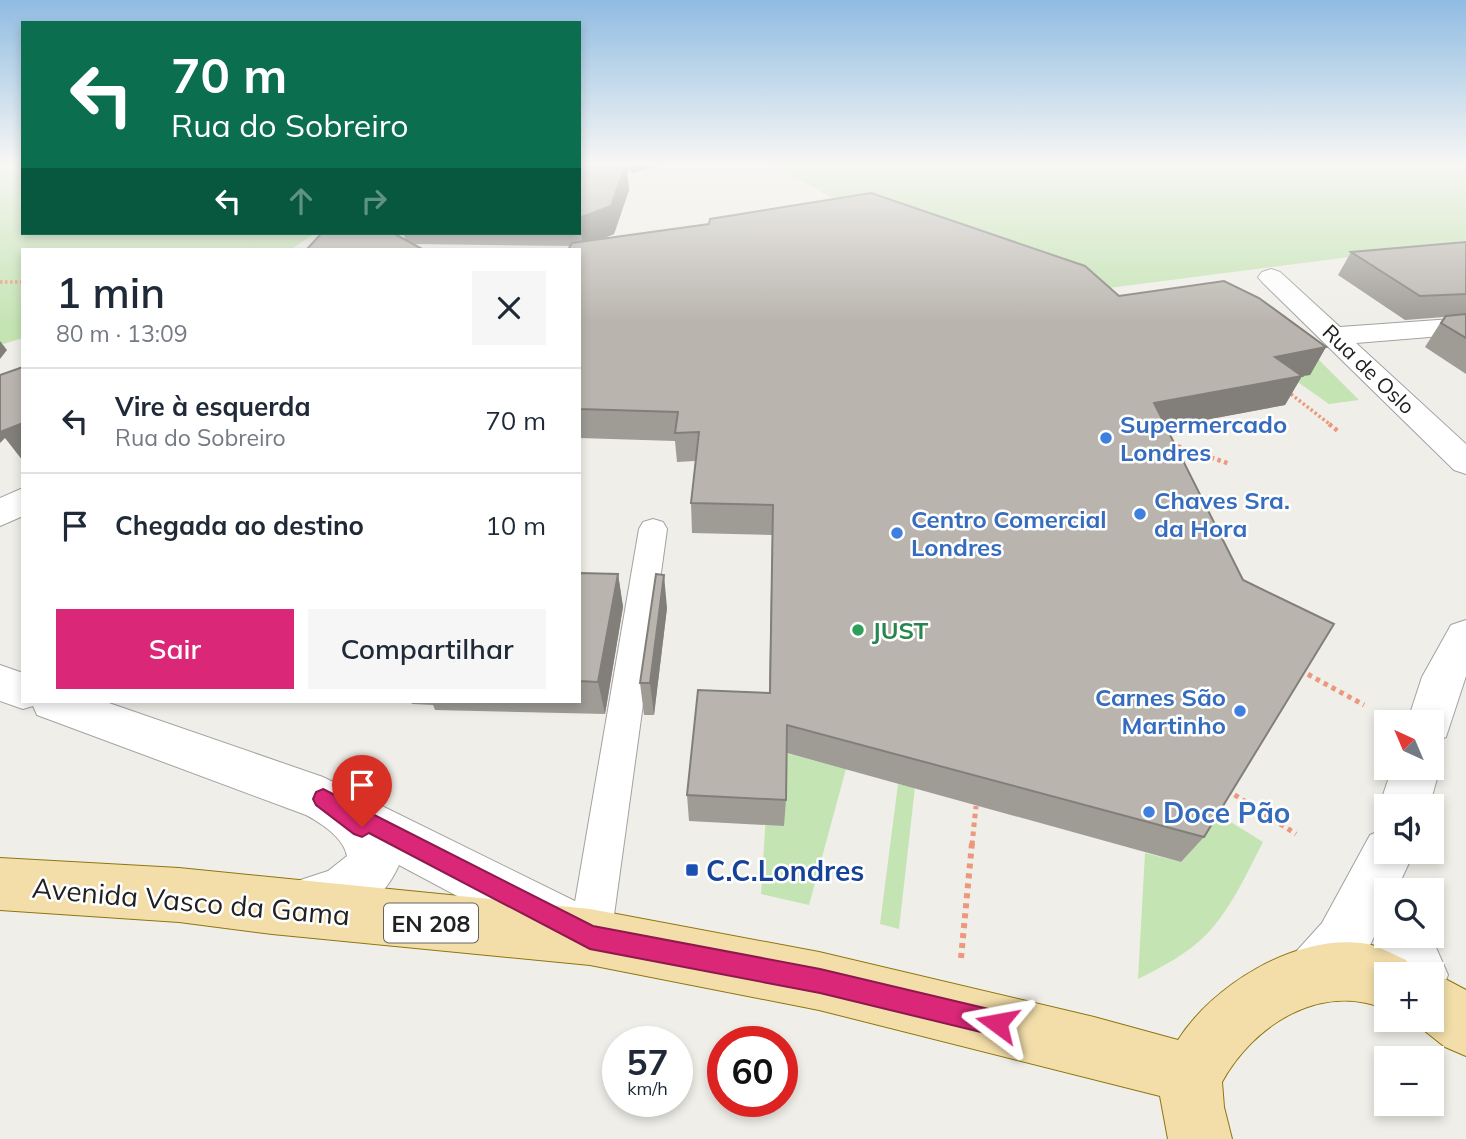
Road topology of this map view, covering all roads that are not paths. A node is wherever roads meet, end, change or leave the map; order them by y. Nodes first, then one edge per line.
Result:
1 (1270, 277) dead end
2 (1466, 326) edge
3 (1335, 336) junction
4 (1466, 463) edge
5 (21, 500) edge
6 (0, 514) edge
7 (653, 529) dead end
8 (1466, 636) edge
9 (0, 682) edge
10 (21, 690) edge
11 (57, 703) edge
12 (1434, 710) edge
13 (323, 799) junction
14 (1382, 864) edge
15 (0, 884) edge
16 (272, 907) junction
17 (590, 937) junction
18 (1313, 975) junction
19 (1374, 976) edge
20 (1192, 1075) junction
21 (1200, 1139) edge

1 - 3 street, Rua de Oslo
2 - 3 street
3 - 4 street, Rua de Oslo
5 - 6 street
7 - 17 lane
8 - 12 street
9 - 10 street
11 - 13 street
13 - 16 street
13 - 17 street
14 - 18 street
15 - 16 main road, Avenida Vasco da Gama / EN 208
16 - 17 main road, Avenida Vasco da Gama / EN 208
17 - 20 main road, EN 208
18 - 19 main road
18 - 20 main road
20 - 21 main road

